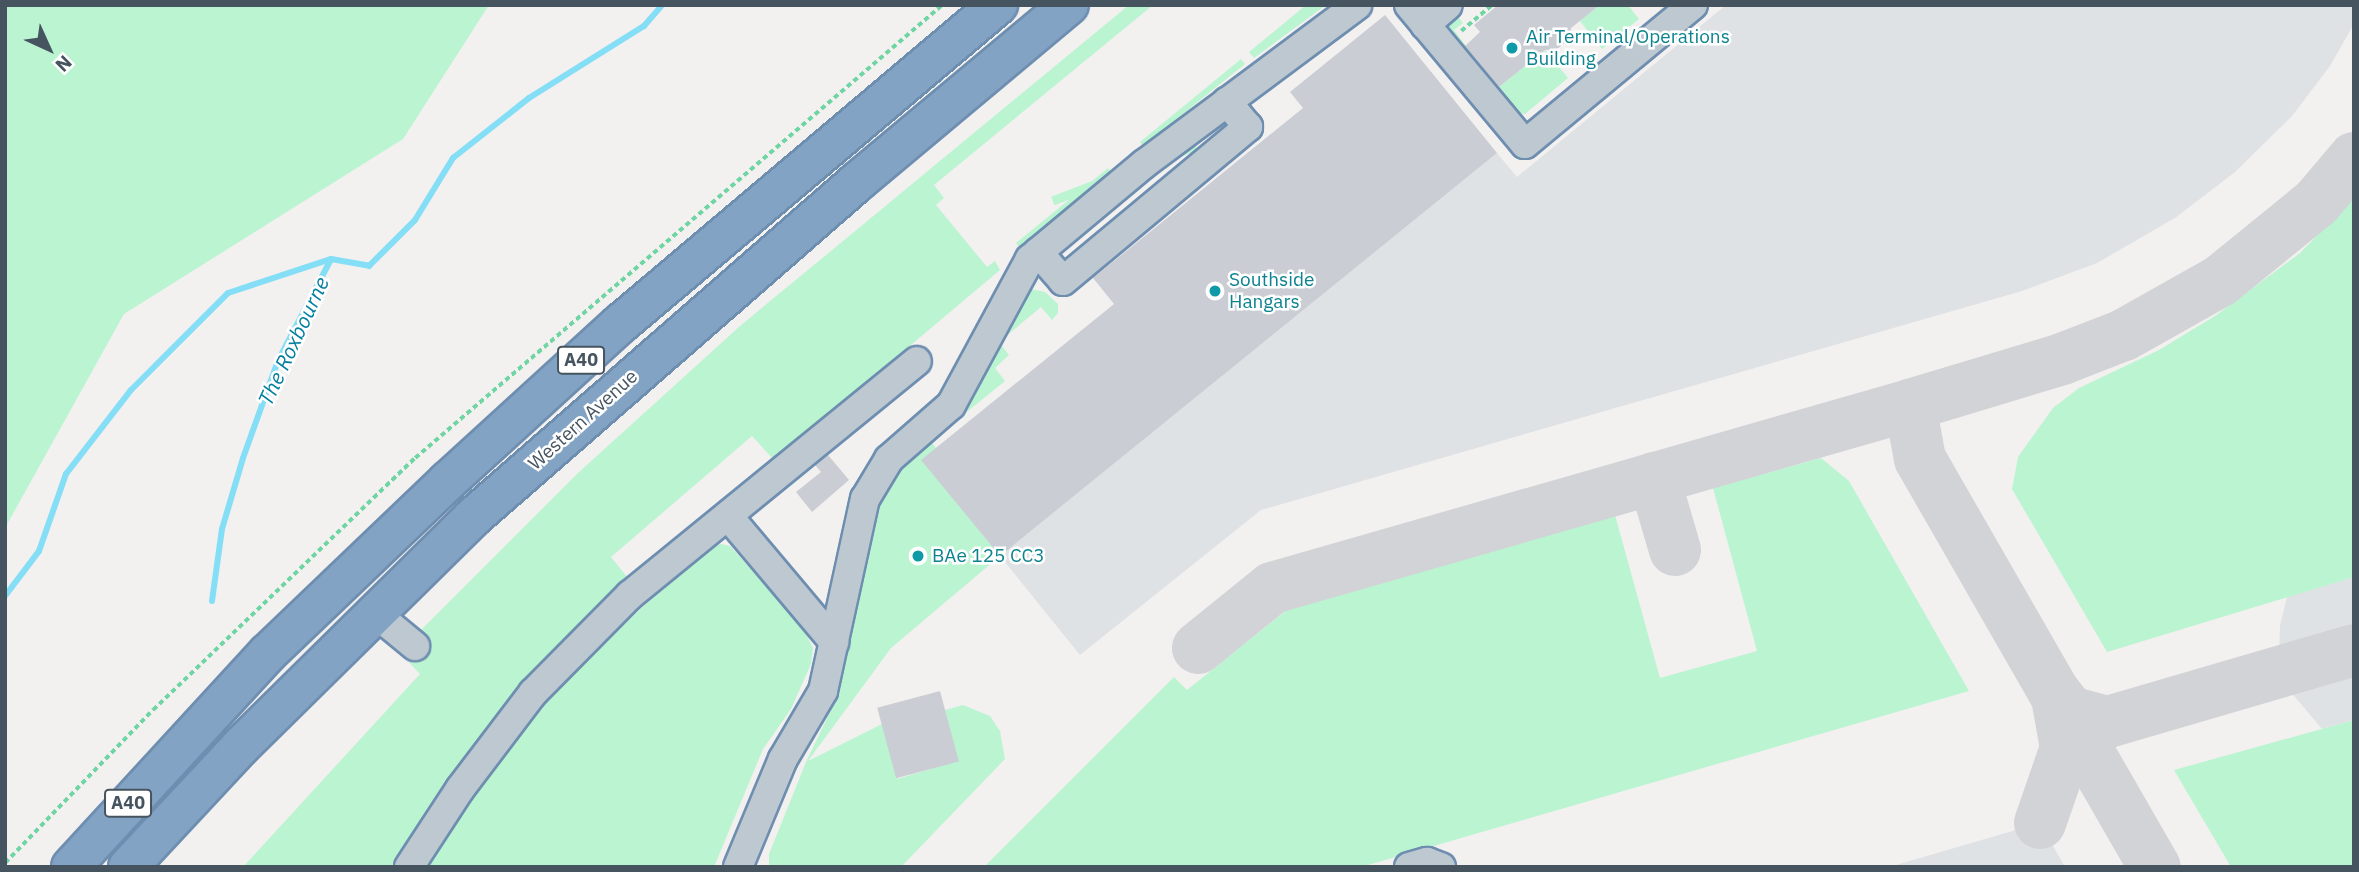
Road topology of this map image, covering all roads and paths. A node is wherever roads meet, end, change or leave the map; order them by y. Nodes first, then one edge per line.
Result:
1 (942, 5) edge
2 (998, 5) edge
3 (1069, 5) edge
4 (1357, 5) edge
5 (1448, 5) edge
6 (1492, 5) edge
7 (1693, 5) edge
8 (1417, 15) edge
9 (1460, 32) dead end
10 (1227, 102) junction
11 (1038, 252) junction
12 (917, 361) dead end
13 (728, 516) junction
14 (375, 613) junction
15 (834, 642) junction
16 (415, 646) dead end
17 (185, 739) junction
18 (159, 833) junction
19 (5, 863) edge
20 (47, 867) edge
21 (71, 867) edge
22 (128, 867) edge
23 (134, 867) edge
24 (409, 867) edge
25 (738, 867) edge
26 (1409, 867) edge
27 (1441, 867) edge

1 - 19 path
2 - 17 highway, A40
3 - 14 highway, Western Avenue / A40
4 - 10 street
5 - 8 street
6 - 9 path
7 - 8 street
10 - 11 street
10 - 11 street
11 - 15 street
12 - 13 street
13 - 15 street
13 - 24 street
14 - 16 street
14 - 18 highway, Western Avenue / A40
15 - 25 street
17 - 20 highway
17 - 21 highway, A40
18 - 22 highway, Western Avenue / A40
18 - 23 highway
26 - 27 street

